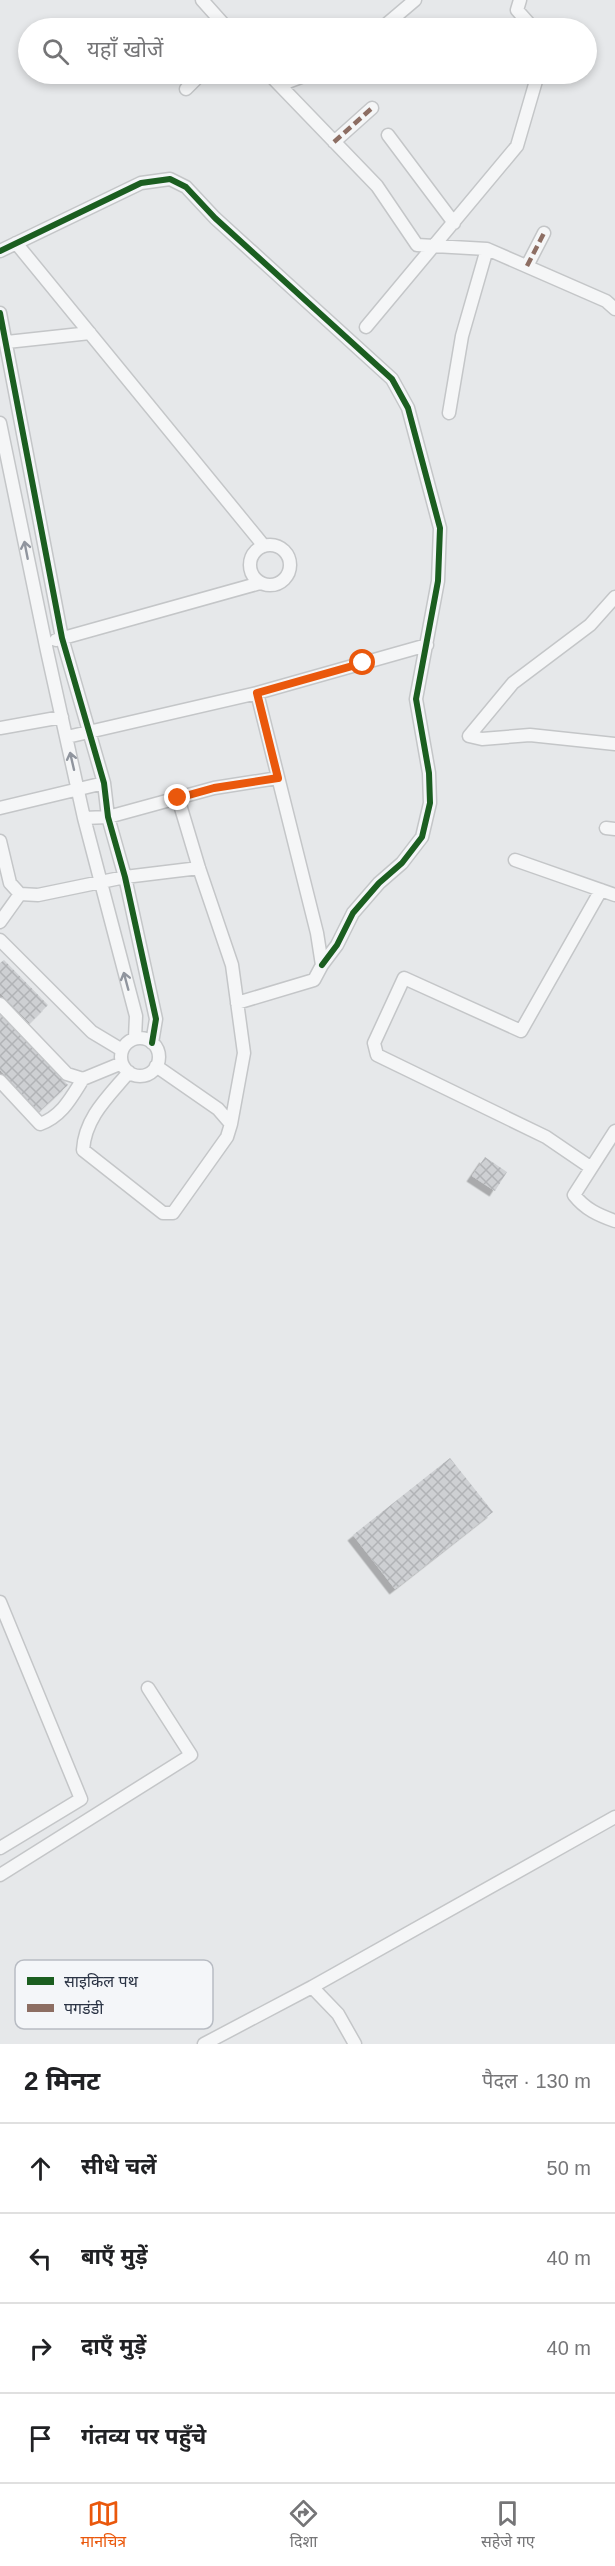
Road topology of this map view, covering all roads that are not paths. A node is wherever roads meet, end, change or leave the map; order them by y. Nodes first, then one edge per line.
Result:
1 (202, 0) edge
2 (415, 0) edge
3 (520, 0) edge
4 (218, 18) edge
5 (394, 18) edge
6 (524, 18) edge
7 (191, 84) edge
8 (535, 84) edge
9 (280, 85) edge
10 (186, 89) dead end
11 (372, 108) dead end
12 (388, 135) dead end
13 (334, 142) junction
14 (454, 223) junction
15 (544, 233) dead end
16 (16, 243) junction
17 (435, 246) junction
18 (487, 249) junction
19 (0, 251) edge
20 (527, 266) junction
21 (615, 309) edge
22 (0, 313) edge
23 (366, 327) dead end
24 (90, 333) junction
25 (7, 342) junction
26 (449, 413) dead end
27 (0, 423) edge
28 (264, 546) junction
29 (49, 569) junction
30 (30, 571) junction
31 (260, 583) junction
32 (615, 597) edge
33 (56, 606) junction
34 (38, 609) junction
35 (62, 638) junction
36 (45, 644) junction
37 (427, 645) junction
38 (257, 693) junction
39 (62, 717) junction
40 (0, 728) edge
41 (88, 730) junction
42 (67, 736) junction
43 (615, 744) edge
44 (278, 778) junction
45 (104, 783) junction
46 (79, 788) junction
47 (178, 798) junction
48 (0, 808) edge
49 (108, 817) junction
50 (84, 818) junction
51 (0, 841) edge
52 (516, 860) dead end
53 (199, 868) junction
54 (125, 878) junction
55 (101, 882) junction
56 (601, 890) junction
57 (20, 894) junction
58 (615, 895) edge
59 (0, 922) edge
60 (0, 940) edge
61 (322, 965) junction
62 (237, 1003) junction
63 (0, 1004) edge
64 (135, 1038) junction
65 (152, 1042) junction
66 (124, 1062) junction
67 (156, 1066) junction
68 (83, 1079) junction
69 (0, 1081) edge
70 (231, 1124) junction
71 (615, 1131) edge
72 (590, 1167) junction
73 (615, 1221) edge
74 (0, 1602) edge
75 (148, 1688) dead end
76 (615, 1817) edge
77 (0, 1848) edge
78 (0, 1875) edge
79 (312, 1987) junction
80 (204, 2044) edge
81 (355, 2044) edge

1 - 4 street
2 - 5 street
3 - 6 street
7 - 10 street
8 - 14 street
9 - 13 street
11 - 13 street
12 - 14 street
13 - 17 street
14 - 17 street
15 - 20 street
16 - 19 street
16 - 24 street
16 - 37 street
17 - 18 street
17 - 23 street
18 - 20 street
18 - 26 street
20 - 21 street
22 - 25 street
24 - 25 street
24 - 28 street
25 - 29 street
30 -> 27 street
28 - 31 street
28 - 31 street
29 - 30 street
29 - 33 street
30 - 34 street
31 - 35 street
32 - 43 street
33 - 34 street
33 - 35 street
34 - 36 street
35 - 36 street
35 - 41 street
36 - 39 street
37 - 38 street
37 - 61 street
38 - 41 street
38 - 44 street
39 - 40 street
39 - 42 street
41 - 42 street
41 - 45 street
46 -> 42 street
44 - 47 street
44 - 61 street
45 - 46 street
45 - 49 street
46 - 48 street
46 - 50 street
47 - 49 street
47 - 53 street
49 - 50 street
49 - 54 street
50 - 55 street
51 - 57 street
52 - 56 street
53 - 54 street
53 - 62 street
54 - 55 street
54 - 65 street
55 - 57 street
64 -> 55 street
56 - 58 street
56 - 72 street
57 - 59 street
60 - 66 street
61 - 62 street
62 - 70 street
63 - 68 street
64 - 65 street
64 - 66 street
65 - 67 street
66 - 67 street
66 - 68 street
66 - 70 street
67 - 70 street
68 - 69 street
71 - 72 street
72 - 73 street
74 - 77 street
75 - 78 street
76 - 79 street
79 - 80 street
79 - 81 street

